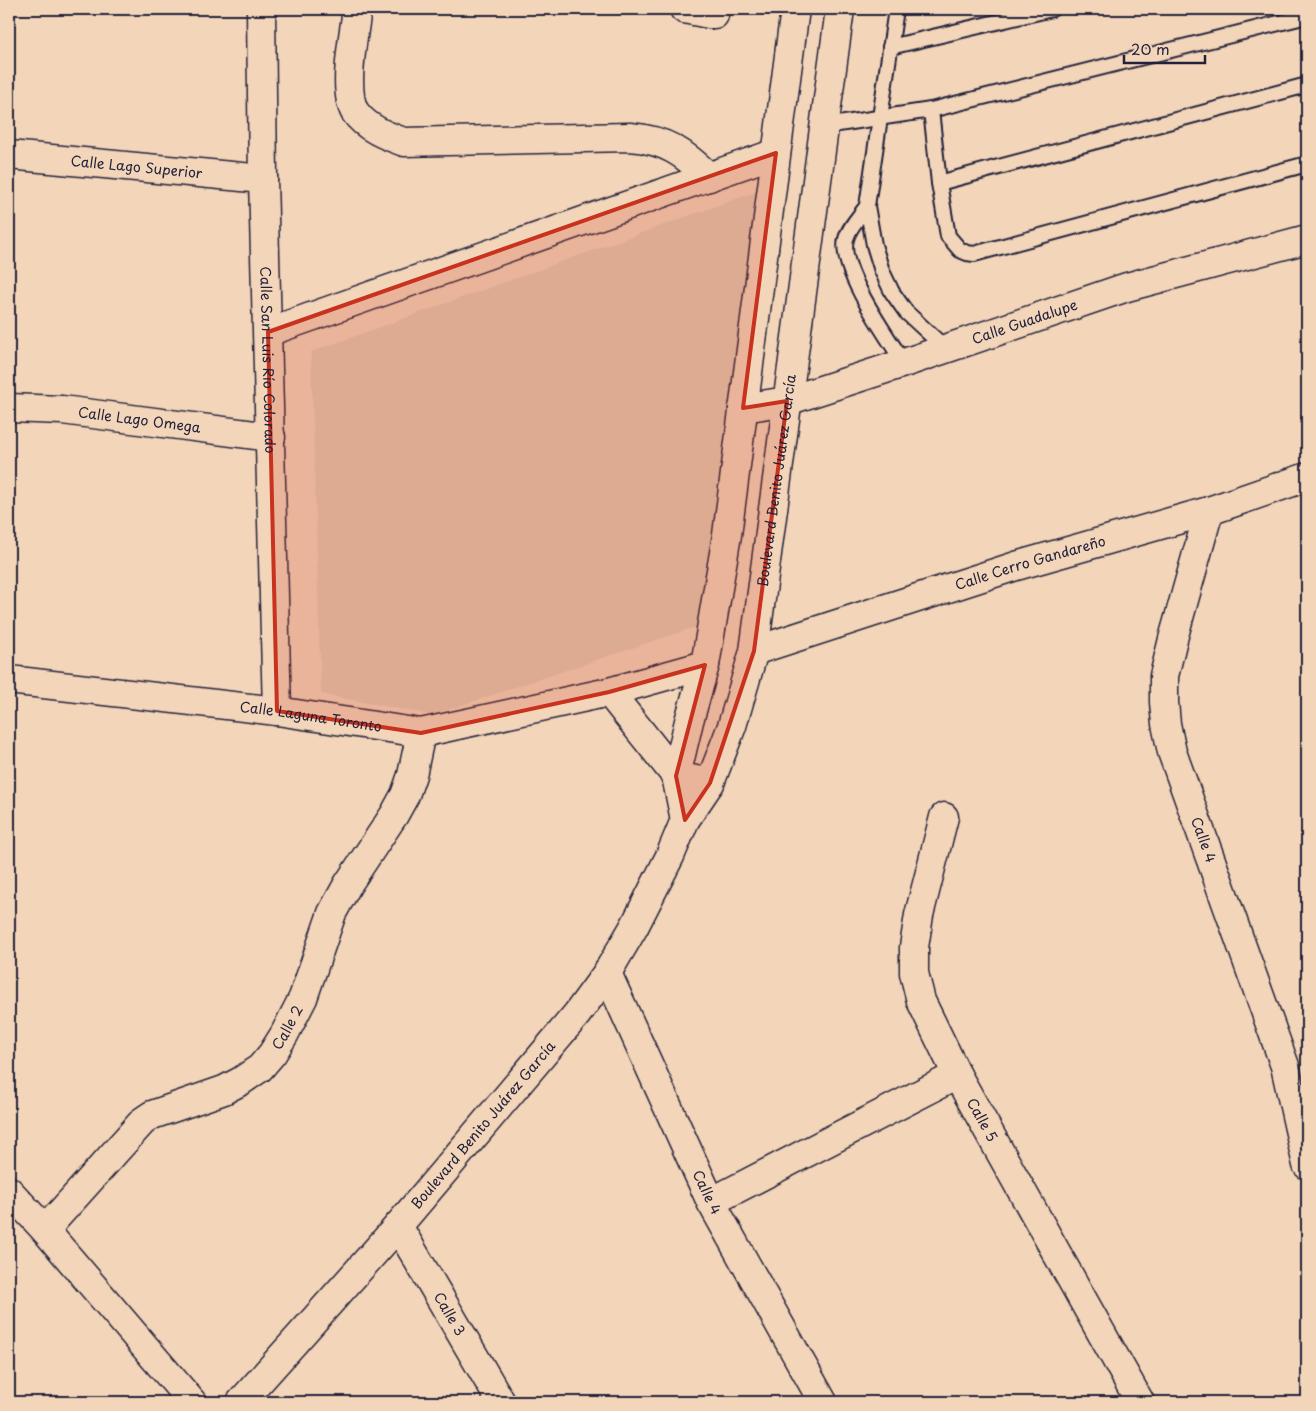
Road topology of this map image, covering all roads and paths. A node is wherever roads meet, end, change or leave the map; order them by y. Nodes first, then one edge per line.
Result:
1 (261, 9) edge
2 (357, 9) edge
3 (684, 9) edge
4 (795, 9) edge
5 (840, 9) edge
6 (896, 9) edge
7 (1052, 9) edge
8 (714, 16) dead end
9 (1307, 16) edge
10 (890, 47) junction
11 (1307, 85) edge
12 (931, 110) junction
13 (880, 119) junction
14 (824, 126) junction
15 (776, 153) junction
16 (9, 155) edge
17 (1307, 164) edge
18 (709, 177) junction
19 (263, 179) junction
20 (939, 183) junction
21 (867, 206) junction
22 (1307, 239) edge
23 (268, 332) junction
24 (946, 349) junction
25 (904, 363) junction
26 (787, 401) junction
27 (9, 408) edge
28 (743, 408) junction
29 (271, 437) junction
30 (1307, 478) edge
31 (1208, 510) junction
32 (754, 651) junction
33 (705, 665) junction
34 (9, 680) edge
35 (609, 692) junction
36 (277, 710) junction
37 (421, 733) junction
38 (676, 776) junction
39 (710, 783) junction
40 (944, 817) dead end
41 (685, 820) junction
42 (608, 973) junction
43 (957, 1075) junction
44 (1307, 1165) edge
45 (9, 1191) edge
46 (711, 1202) junction
47 (398, 1226) junction
48 (46, 1230) junction
49 (192, 1402) edge
50 (241, 1402) edge
51 (501, 1402) edge
52 (823, 1402) edge
53 (1140, 1402) edge

1 - 19 street, Calle San Luis Río Colorado
2 - 18 street
3 - 8 street
4 - 15 street
5 - 14 street, Boulevard Benito Juárez García
6 - 10 lane
7 - 10 lane
9 - 12 lane
10 - 13 lane
11 - 20 lane
12 - 13 lane
12 - 20 lane
13 - 14 lane
13 - 21 lane
14 - 26 street, Boulevard Benito Juárez García
15 - 18 street
15 - 28 street
16 - 19 street, Calle Lago Superior
17 - 20 lane
18 - 23 street
19 - 23 street, Calle San Luis Río Colorado
21 - 24 lane
21 - 25 lane
22 - 24 street, Calle Guadalupe
23 - 29 street, Calle San Luis Río Colorado
24 - 25 street, Calle Guadalupe
25 - 26 street, Calle Guadalupe
26 - 28 street, Calle Guadalupe
26 - 32 street, Boulevard Benito Juárez García
27 - 29 street, Calle Lago Omega
28 - 33 street
29 - 36 street, Calle San Luis Río Colorado
30 - 31 street, Calle Cerro Gandareño
31 - 32 street, Calle Cerro Gandareño
31 - 44 street, Calle 4
32 - 39 street, Boulevard Benito Juárez García
33 - 35 street, Calle Laguna Toronto
33 - 38 street
34 - 36 street, Calle Laguna Toronto
35 - 37 street, Calle Laguna Toronto
35 - 38 street
36 - 37 street, Calle Laguna Toronto
37 - 48 street, Calle 2
38 - 39 street
38 - 41 street
39 - 41 street, Boulevard Benito Juárez García
40 - 43 street, Calle 5
41 - 42 street, Boulevard Benito Juárez García
42 - 46 street, Calle 4
42 - 47 street, Boulevard Benito Juárez García
43 - 46 street
43 - 53 street, Calle 5
45 - 48 street
46 - 52 street, Calle 4
47 - 50 street, Boulevard Benito Juárez García
47 - 51 street, Calle 3
48 - 49 street

